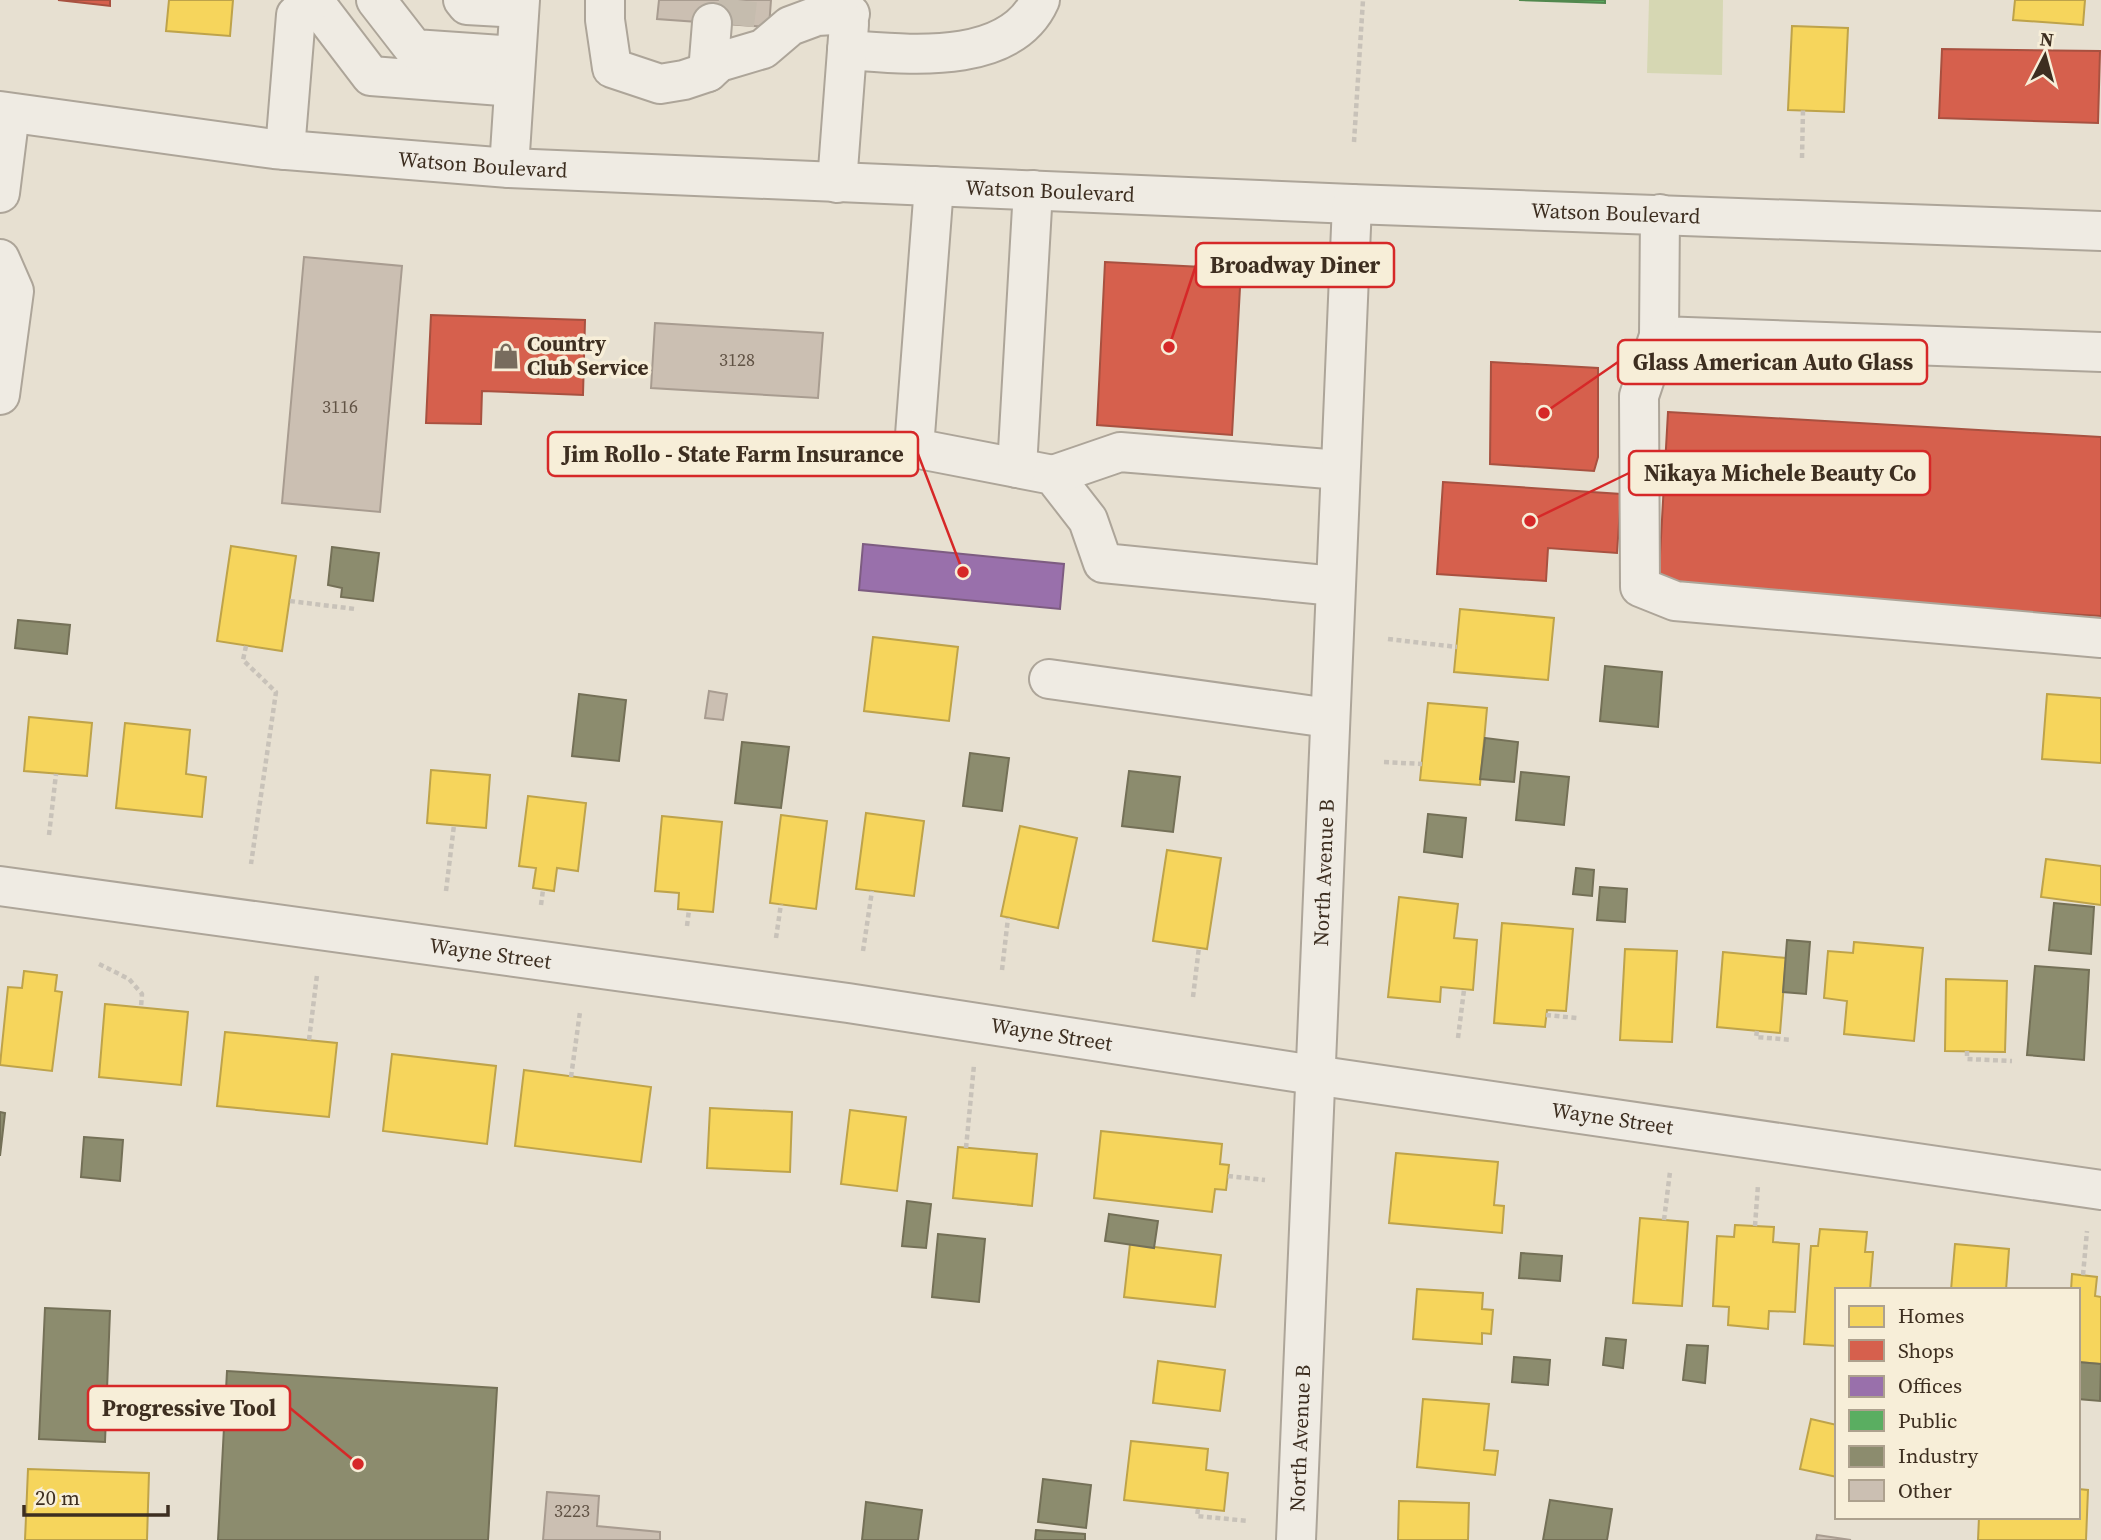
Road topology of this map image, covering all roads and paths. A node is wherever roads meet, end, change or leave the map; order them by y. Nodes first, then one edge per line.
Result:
1 (313, 0) edge
2 (376, 0) edge
3 (463, 0) edge
4 (605, 0) edge
5 (1040, 0) edge
6 (1363, 0) edge
7 (519, 4) edge
8 (849, 21) edge
9 (515, 72) junction
10 (1803, 110) dead end
11 (5, 112) edge
12 (1354, 142) dead end
13 (285, 150) junction
14 (1802, 158) dead end
15 (509, 167) junction
16 (837, 183) junction
17 (934, 186) junction
18 (1033, 190) junction
19 (0, 193) edge
20 (1352, 204) junction
21 (1660, 215) junction
22 (2101, 231) edge
23 (0, 258) edge
24 (1659, 336) junction
25 (2101, 352) edge
26 (0, 395) edge
27 (1340, 470) junction
28 (1035, 471) junction
29 (1335, 586) junction
30 (290, 601) dead end
31 (355, 609) dead end
32 (2101, 638) edge
33 (1388, 639) dead end
34 (246, 646) dead end
35 (1457, 647) dead end
36 (1049, 679) dead end
37 (1329, 718) junction
38 (1384, 762) dead end
39 (1422, 764) dead end
40 (56, 774) dead end
41 (454, 825) dead end
42 (49, 835) dead end
43 (251, 864) dead end
44 (0, 886) edge
45 (543, 890) dead end
46 (446, 891) dead end
47 (872, 891) dead end
48 (781, 904) dead end
49 (541, 905) dead end
50 (689, 910) dead end
51 (1008, 918) dead end
52 (687, 926) dead end
53 (321, 930) junction
54 (776, 938) dead end
55 (1199, 947) dead end
56 (863, 951) dead end
57 (99, 964) dead end
58 (586, 967) junction
59 (1002, 970) dead end
60 (1464, 990) dead end
61 (1193, 997) dead end
62 (141, 1007) dead end
63 (1546, 1015) dead end
64 (1577, 1018) dead end
65 (977, 1023) junction
66 (1756, 1031) dead end
67 (1458, 1038) dead end
68 (309, 1040) dead end
69 (1791, 1040) dead end
70 (1967, 1051) dead end
71 (2012, 1061) dead end
72 (1314, 1075) junction
73 (572, 1077) dead end
74 (966, 1148) dead end
75 (1670, 1167) dead end
76 (1228, 1176) dead end
77 (1265, 1180) dead end
78 (1759, 1180) dead end
79 (2101, 1190) edge
80 (1664, 1220) dead end
81 (1755, 1226) dead end
82 (2088, 1227) dead end
83 (2083, 1275) dead end
84 (1198, 1509) dead end
85 (1249, 1521) dead end
86 (1296, 1540) edge

1 - 9 street
1 - 13 street
2 - 9 street
3 - 7 street
4 - 8 street
5 - 8 street
6 - 12 path
7 - 9 street
8 - 16 street
9 - 15 street
10 - 14 path
11 - 13 street, Watson Boulevard
11 - 19 street
13 - 15 street, Watson Boulevard
15 - 16 street, Watson Boulevard
16 - 17 street, Watson Boulevard
17 - 18 street, Watson Boulevard
17 - 28 street
18 - 20 street, Watson Boulevard
18 - 28 street
20 - 21 street, Watson Boulevard
20 - 27 street, North Avenue B
21 - 22 street, Watson Boulevard
21 - 24 street
23 - 26 street
24 - 25 street
24 - 32 street
27 - 28 street
27 - 29 street, North Avenue B
28 - 29 street
29 - 37 street, North Avenue B
30 - 31 path
33 - 35 path
34 - 43 path
36 - 37 street
37 - 72 street, North Avenue B
38 - 39 path
40 - 42 path
41 - 46 path
44 - 53 street, Wayne Street
45 - 49 path
47 - 56 path
48 - 54 path
50 - 52 path
51 - 59 path
53 - 58 street, Wayne Street
53 - 68 path
55 - 61 path
57 - 62 path
58 - 65 street, Wayne Street
58 - 73 path
60 - 67 path
63 - 64 path
65 - 72 street, Wayne Street
65 - 74 path
66 - 69 path
70 - 71 path
72 - 79 street, Wayne Street
72 - 86 street, North Avenue B
75 - 80 path
76 - 77 path
78 - 81 path
82 - 83 path
84 - 85 path

